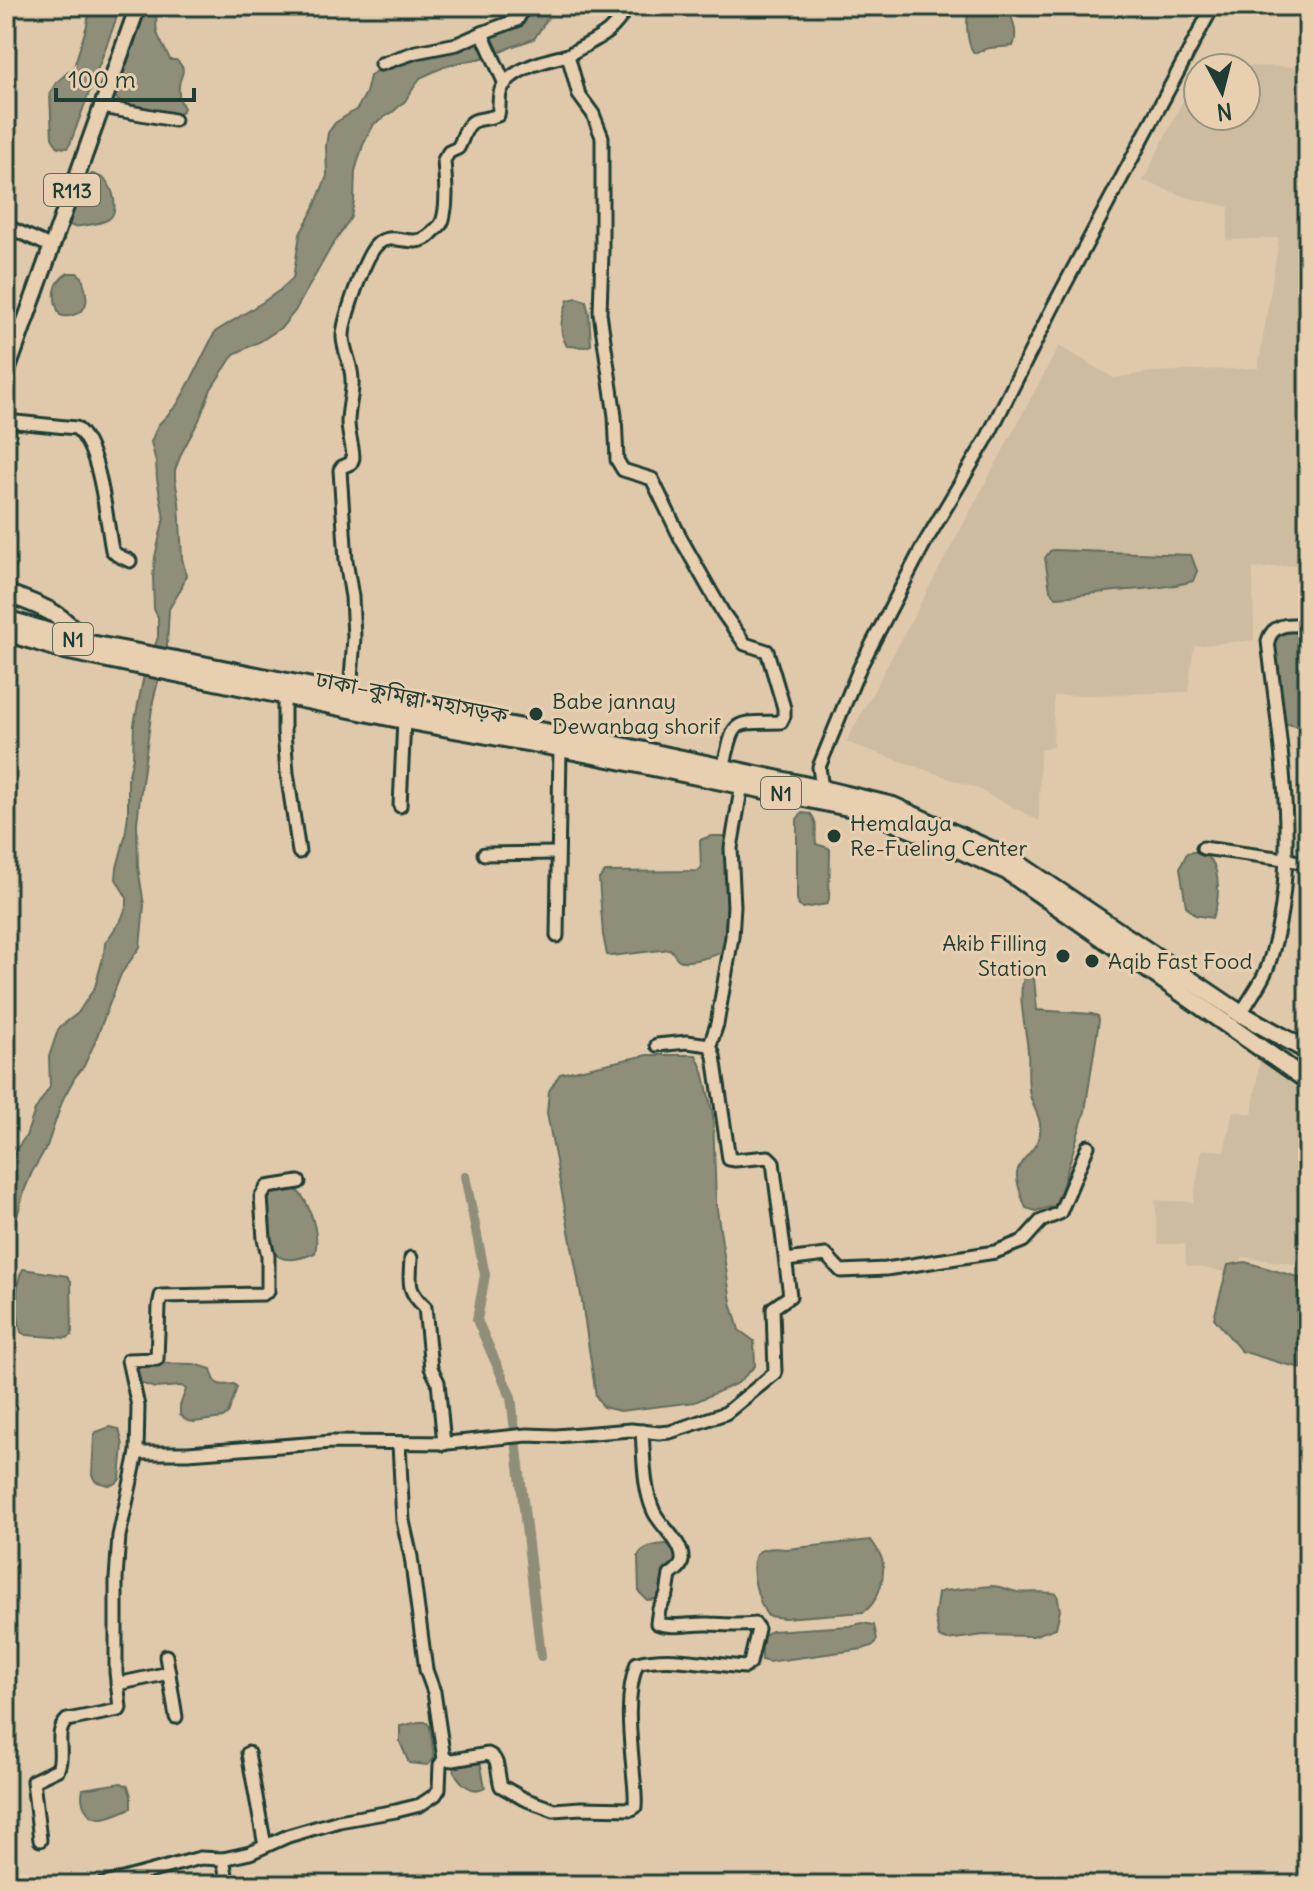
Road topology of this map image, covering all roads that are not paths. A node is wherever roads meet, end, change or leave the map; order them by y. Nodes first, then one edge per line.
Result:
1 (138, 6) edge
2 (525, 6) edge
3 (628, 6) edge
4 (1213, 6) edge
5 (482, 33) junction
6 (568, 55) junction
7 (381, 64) dead end
8 (505, 84) junction
9 (102, 107) junction
10 (174, 120) dead end
11 (6, 226) edge
12 (52, 247) junction
13 (6, 374) edge
14 (6, 421) edge
15 (130, 561) dead end
16 (6, 593) edge
17 (6, 619) edge
18 (1308, 625) edge
19 (6, 632) edge
20 (85, 643) junction
21 (139, 659) junction
22 (187, 669) junction
23 (284, 694) junction
24 (347, 694) junction
25 (404, 720) junction
26 (560, 748) junction
27 (723, 768) junction
28 (742, 784) junction
29 (822, 789) junction
30 (400, 806) dead end
31 (1203, 848) dead end
32 (299, 852) dead end
33 (557, 853) junction
34 (484, 854) dead end
35 (1285, 859) junction
36 (1308, 864) edge
37 (557, 936) dead end
38 (1241, 1014) junction
39 (657, 1045) dead end
40 (710, 1045) junction
41 (1308, 1051) edge
42 (1308, 1081) edge
43 (1088, 1146) dead end
44 (299, 1182) dead end
45 (411, 1258) dead end
46 (786, 1260) junction
47 (642, 1431) junction
48 (399, 1444) junction
49 (444, 1444) junction
50 (137, 1453) junction
51 (166, 1656) dead end
52 (169, 1673) junction
53 (117, 1684) junction
54 (176, 1717) dead end
55 (248, 1753) dead end
56 (444, 1759) junction
57 (40, 1840) dead end
58 (265, 1846) junction
59 (223, 1859) junction
60 (101, 1885) edge
61 (228, 1885) edge

1 - 9 main road, R113
2 - 5 street
3 - 6 street
4 - 29 street
5 - 7 street
5 - 8 street
6 - 8 street
6 - 27 street
8 - 24 street
9 - 10 street
9 - 12 main road, R113
11 - 12 street
12 - 13 main road, R113
14 - 15 street
16 - 20 highway
17 - 20 highway, ঢাকা–কুমিল্লা মহাসড়ক / N1
18 - 35 street
19 - 21 highway, ঢাকা–কুমিল্লা মহাসড়ক / N1
20 - 21 highway, ঢাকা–কুমিল্লা মহাসড়ক / N1
21 - 22 highway, ঢাকা–কুমিল্লা মহাসড়ক / N1
22 - 23 highway, ঢাকা–কুমিল্লা মহাসড়ক / N1
22 - 24 highway, ঢাকা–কুমিল্লা মহাসড়ক / N1
23 - 25 highway, ঢাকা–কুমিল্লা মহাসড়ক / N1
23 - 32 street
24 - 27 highway, ঢাকা–কুমিল্লা মহাসড়ক / N1
25 - 26 highway, ঢাকা–কুমিল্লা মহাসড়ক / N1
25 - 30 street
26 - 28 highway, ঢাকা–কুমিল্লা মহাসড়ক / N1
26 - 33 street
27 - 29 highway, ঢাকা–কুমিল্লা মহাসড়ক / N1
28 - 40 street
28 - 42 highway, ঢাকা–কুমিল্লা মহাসড়ক / N1
29 - 38 highway, ঢাকা–কুমিল্লা মহাসড়ক / N1
31 - 35 street
33 - 34 street
33 - 37 street
35 - 36 street
35 - 38 street
38 - 41 highway, ঢাকা–কুমিল্লা মহাসড়ক / N1
39 - 40 street
40 - 46 street
43 - 46 street
44 - 50 street
45 - 49 street
46 - 47 street
47 - 49 street
47 - 56 street
48 - 49 street
48 - 50 street
48 - 56 street
50 - 53 street
51 - 52 street
52 - 53 street
52 - 54 street
53 - 57 street
55 - 58 street
56 - 58 street
58 - 59 street
59 - 60 street
59 - 61 street

